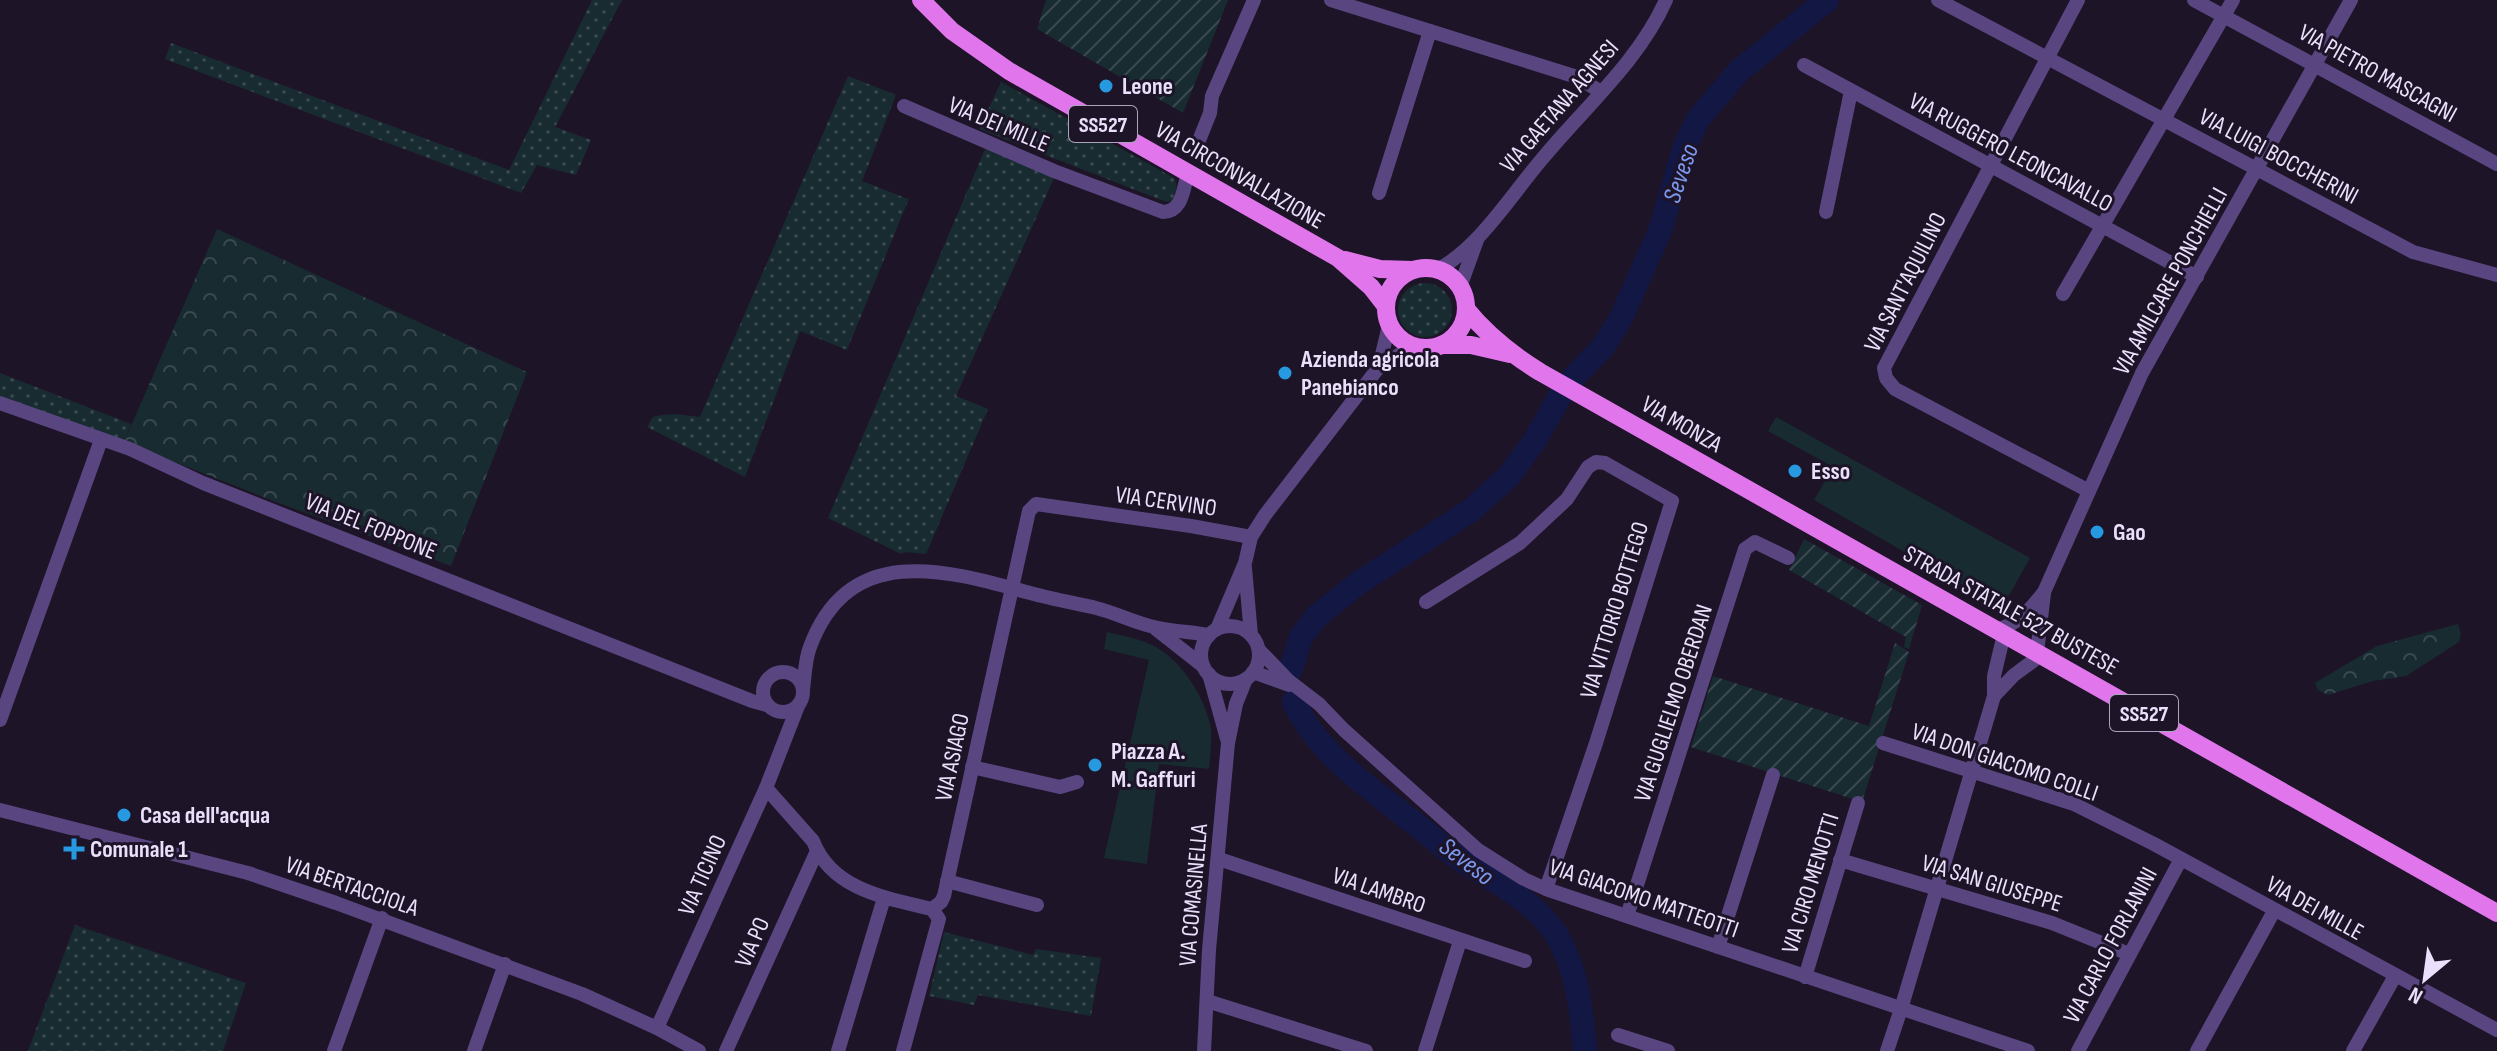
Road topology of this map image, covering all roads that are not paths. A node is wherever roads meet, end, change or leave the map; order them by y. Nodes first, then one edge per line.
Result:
1 (921, 0) edge
2 (1254, 0) edge
3 (1331, 0) edge
4 (1666, 0) edge
5 (1938, 0) edge
6 (2078, 0) edge
7 (2194, 0) edge
8 (2233, 0) edge
9 (2351, 0) edge
10 (2224, 16) junction
11 (1430, 31) junction
12 (2048, 57) junction
13 (2315, 64) junction
14 (1804, 65) dead end
15 (1851, 91) junction
16 (1601, 92) junction
17 (904, 106) dead end
18 (2163, 120) junction
19 (1196, 148) dead end
20 (2497, 164) edge
21 (1989, 166) junction
22 (2256, 169) junction
23 (1188, 173) junction
24 (1379, 193) dead end
25 (1826, 212) dead end
26 (2102, 227) junction
27 (1479, 236) junction
28 (1338, 258) junction
29 (1412, 270) junction
30 (1437, 270) junction
31 (2497, 275) edge
32 (2197, 277) junction
33 (1460, 287) junction
34 (2063, 294) dead end
35 (1385, 305) junction
36 (1466, 309) junction
37 (1389, 325) junction
38 (1441, 345) junction
39 (1421, 348) junction
40 (1512, 354) junction
41 (1379, 367) junction
42 (0, 403) edge
43 (101, 440) junction
44 (2089, 491) junction
45 (1752, 492) joint
46 (1074, 510) joint
47 (1251, 537) junction
48 (1788, 558) dead end
49 (1245, 563) junction
50 (1011, 587) junction
51 (2044, 592) junction
52 (1426, 602) dead end
53 (1152, 626) junction
54 (1213, 632) junction
55 (2001, 632) junction
56 (1251, 635) junction
57 (809, 648) junction
58 (1259, 650) junction
59 (2039, 654) junction
60 (1206, 670) junction
61 (783, 672) junction
62 (1250, 675) junction
63 (1280, 677) junction
64 (768, 678) junction
65 (803, 689) junction
66 (727, 691) junction
67 (1994, 696) junction
68 (798, 706) junction
69 (769, 707) junction
70 (0, 720) edge
71 (785, 741) junction
72 (1228, 743) junction
73 (1883, 743) dead end
74 (972, 767) junction
75 (1972, 772) junction
76 (1773, 775) dead end
77 (1077, 782) dead end
78 (766, 788) junction
79 (1858, 803) dead end
80 (0, 810) edge
81 (817, 851) junction
82 (1219, 859) junction
83 (2181, 859) junction
84 (1840, 860) junction
85 (2198, 868) joint
86 (947, 881) junction
87 (1546, 889) junction
88 (1937, 890) junction
89 (884, 898) junction
90 (1037, 905) dead end
91 (932, 909) junction
92 (2274, 911) junction
93 (2497, 913) edge
94 (1627, 916) junction
95 (382, 918) junction
96 (1460, 941) junction
97 (1718, 947) junction
98 (2129, 954) junction
99 (1525, 961) dead end
100 (505, 964) junction
101 (2395, 976) junction
102 (1805, 977) junction
103 (1207, 1001) junction
104 (1901, 1009) junction
105 (657, 1028) junction
106 (2497, 1030) edge
107 (1618, 1035) dead end
108 (676, 1045) edge
109 (334, 1051) edge
110 (474, 1051) edge
111 (699, 1051) edge
112 (726, 1051) edge
113 (838, 1051) edge
114 (903, 1051) edge
115 (1204, 1051) edge
116 (1366, 1051) edge
117 (1425, 1051) edge
118 (1668, 1051) edge
119 (1887, 1051) edge
120 (2028, 1051) edge
121 (2078, 1051) edge
122 (2197, 1051) edge
123 (2353, 1051) edge

1 - 23 main road, VIA CIRCONVALLAZIONE / SS527
2 - 19 street
3 - 11 street
4 - 16 street, VIA GAETANA AGNESI
5 - 12 street, VIA LUIGI BOCCHERINI
6 - 12 street, VIA SANT'AQUILINO
7 - 10 street, VIA PIETRO MASCAGNI
8 - 10 street
9 - 13 street, VIA AMILCARE PONCHIELLI
10 - 13 street, VIA PIETRO MASCAGNI
10 - 18 street
11 - 16 street
11 - 24 street
12 - 18 street, VIA LUIGI BOCCHERINI
12 - 21 street, VIA SANT'AQUILINO
13 - 20 street, VIA PIETRO MASCAGNI
13 - 22 street, VIA AMILCARE PONCHIELLI
14 - 15 street, VIA RUGGERO LEONCAVALLO
15 - 21 street, VIA RUGGERO LEONCAVALLO
15 - 25 street
16 - 27 street, VIA GAETANA AGNESI
17 - 23 street, VIA DEI MILLE
18 - 22 street, VIA LUIGI BOCCHERINI
18 - 26 street
21 - 26 street, VIA RUGGERO LEONCAVALLO
21 - 44 street, VIA SANT'AQUILINO
22 - 31 street, VIA LUIGI BOCCHERINI
22 - 32 street, VIA AMILCARE PONCHIELLI
23 - 28 main road, VIA CIRCONVALLAZIONE / SS527
26 - 32 street, VIA RUGGERO LEONCAVALLO
26 - 34 street
27 - 30 street, VIA GAETANA AGNESI
27 - 33 street, VIA GAETANA AGNESI
28 - 29 main road, VIA CIRCONVALLAZIONE / SS527
28 - 35 main road, VIA CIRCONVALLAZIONE / SS527
29 - 30 main road, SS527
29 - 35 main road
30 - 33 main road
32 - 44 street, VIA AMILCARE PONCHIELLI
33 - 36 main road, SS527
35 - 37 main road
36 - 38 main road
36 - 40 main road, SS527
37 - 39 main road
37 - 41 street
38 - 39 main road, SS527
38 - 40 main road, SS527
39 - 41 street
40 - 45 main road, VIA MONZA / SS527
41 - 47 street
42 - 43 street, VIA DEL FOPPONE
43 - 66 street, VIA DEL FOPPONE
43 - 70 street
44 - 51 street, VIA AMILCARE PONCHIELLI
45 - 55 main road, STRADA STATALE 527 BUSTESE / SS527
46 - 47 street, VIA CERVINO
46 - 50 street, VIA ASIAGO
47 - 49 street
48 - 94 street, VIA GUGLIELMO OBERDAN
49 - 54 street
49 - 56 street
50 - 53 street
50 - 57 street
50 - 74 street, VIA ASIAGO
51 - 55 street, VIA AMILCARE PONCHIELLI
51 - 59 street, VIA AMILCARE PONCHIELLI
52 - 87 street, VIA VITTORIO BOTTEGO
53 - 54 street
53 - 60 street
54 - 56 street
54 - 60 street
55 - 59 main road, STRADA STATALE 527 BUSTESE / SS527
55 - 67 street
56 - 58 street
57 - 61 street
57 - 65 street
58 - 62 street
58 - 63 street, VIA GIACOMO MATTEOTTI
59 - 67 street
59 - 93 main road, STRADA STATALE 527 BUSTESE / SS527
60 - 62 street
60 - 72 street, VIA COMASINELLA
61 - 64 street
61 - 65 street
62 - 63 street, VIA GIACOMO MATTEOTTI
62 - 72 street, VIA COMASINELLA
63 - 87 street, VIA GIACOMO MATTEOTTI
64 - 66 street
64 - 69 street
65 - 68 street
66 - 69 street, VIA DEL FOPPONE
67 - 75 street
68 - 69 street
68 - 71 street, VIA TICINO
69 - 71 street
71 - 78 street, VIA TICINO
72 - 82 street, VIA COMASINELLA
73 - 75 street, VIA DON GIACOMO COLLI
74 - 77 street
74 - 86 street, VIA ASIAGO
75 - 83 street, VIA DON GIACOMO COLLI
75 - 88 street
76 - 97 street
78 - 81 street
78 - 105 street, VIA TICINO
79 - 84 street, VIA CIRO MENOTTI
80 - 95 street, VIA BERTACCIOLA
81 - 89 street
81 - 112 street, VIA PO
82 - 96 street, VIA LAMBRO
82 - 103 street, VIA COMASINELLA
83 - 85 street, VIA DON GIACOMO COLLI
83 - 98 street, VIA CARLO FORLANINI
84 - 88 street, VIA SAN GIUSEPPE
84 - 102 street, VIA CIRO MENOTTI
85 - 92 street, VIA DEI MILLE
86 - 90 street
86 - 91 street, VIA ASIAGO
87 - 94 street, VIA GIACOMO MATTEOTTI
88 - 98 street, VIA SAN GIUSEPPE
88 - 104 street
89 - 91 street
89 - 113 street
91 - 114 street, VIA ASIAGO
92 - 101 street, VIA DEI MILLE
92 - 122 street
94 - 97 street, VIA GIACOMO MATTEOTTI
95 - 100 street, VIA BERTACCIOLA
95 - 109 street
96 - 99 street, VIA LAMBRO
96 - 117 street
97 - 102 street, VIA GIACOMO MATTEOTTI
98 - 121 street, VIA CARLO FORLANINI
100 - 105 street, VIA BERTACCIOLA
100 - 110 street
101 - 106 street, VIA DEI MILLE
101 - 123 street
102 - 104 street, VIA GIACOMO MATTEOTTI
103 - 115 street, VIA COMASINELLA
103 - 116 street
104 - 119 street
104 - 120 street, VIA GIACOMO MATTEOTTI
105 - 108 street, VIA BERTACCIOLA
107 - 118 street
108 - 111 street, VIA BERTACCIOLA

